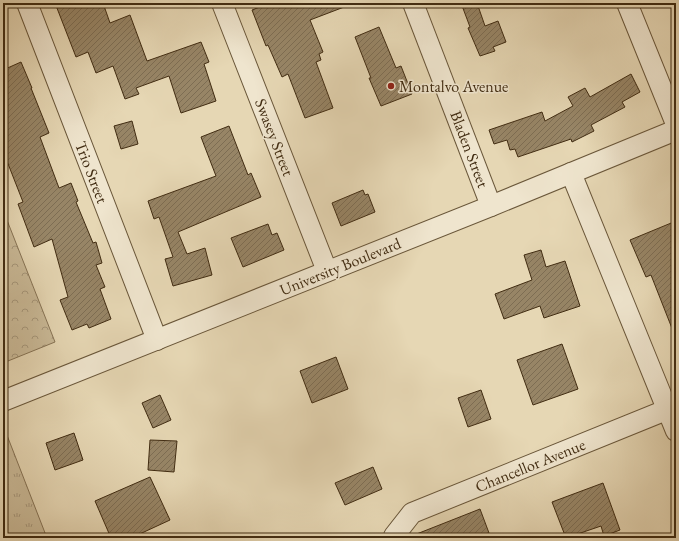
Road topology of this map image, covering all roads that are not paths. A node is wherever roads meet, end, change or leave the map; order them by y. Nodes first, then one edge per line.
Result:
1 (27, 3) edge
2 (222, 3) edge
3 (413, 3) edge
4 (627, 3) edge
5 (676, 124) edge
6 (676, 130) edge
7 (571, 173) junction
8 (491, 206) junction
9 (327, 271) junction
10 (157, 340) junction
11 (3, 401) edge
12 (672, 408) edge
13 (676, 431) edge
14 (394, 538) edge

1 - 10 street, Trio Street
2 - 9 street, Swasey Street
3 - 8 street, Bladen Street
4 - 5 street
6 - 7 street, University Boulevard
7 - 8 street, University Boulevard
7 - 12 street
8 - 9 street, University Boulevard
9 - 10 street, University Boulevard
10 - 11 street, University Boulevard
12 - 13 street
12 - 14 street, Chancellor Avenue

